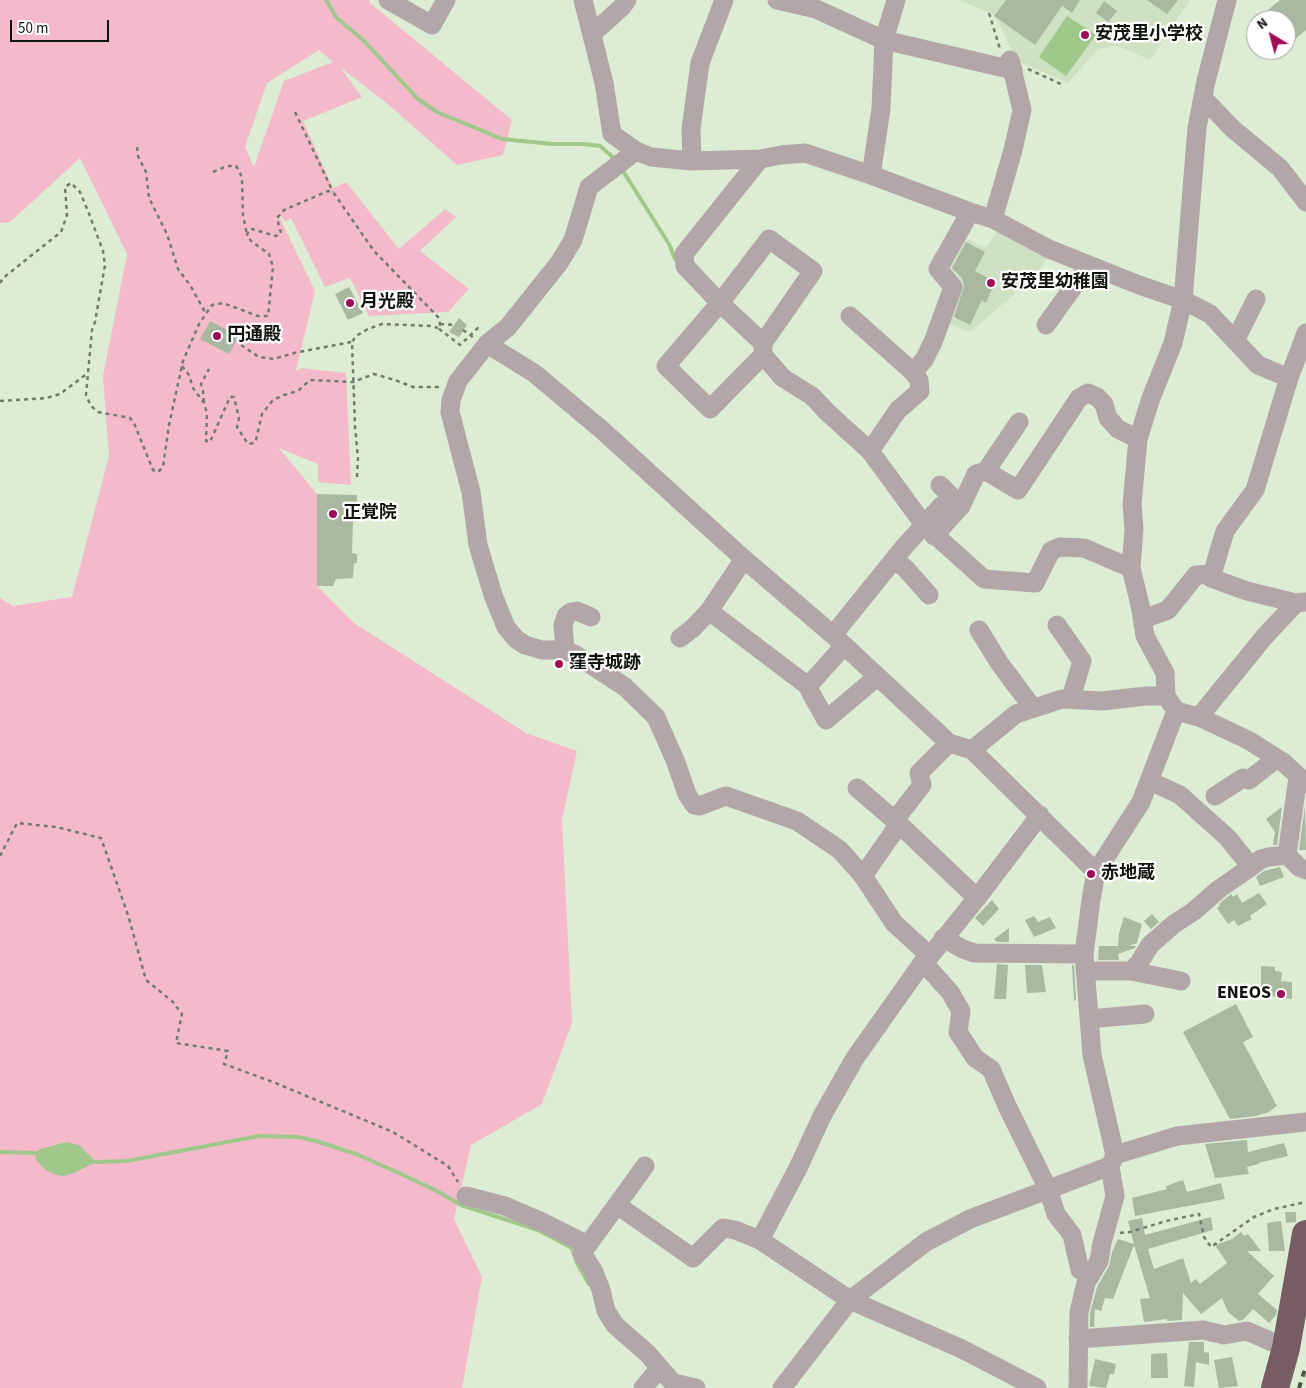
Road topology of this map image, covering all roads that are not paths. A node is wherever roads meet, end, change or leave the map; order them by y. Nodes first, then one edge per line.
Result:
1 (388, 0) edge
2 (446, 0) edge
3 (583, 0) edge
4 (628, 0) edge
5 (724, 0) edge
6 (777, 0) edge
7 (896, 0) edge
8 (1227, 0) edge
9 (592, 34) junction
10 (884, 40) junction
11 (1204, 99) junction
12 (636, 151) junction
13 (760, 159) junction
14 (692, 161) junction
15 (871, 175) junction
16 (1306, 202) edge
17 (970, 212) junction
18 (993, 219) junction
19 (1089, 265) junction
20 (1183, 300) junction
21 (1256, 300) dead end
22 (720, 303) junction
23 (850, 316) dead end
24 (1046, 325) dead end
25 (1306, 333) edge
26 (1235, 341) junction
27 (487, 344) junction
28 (763, 349) junction
29 (913, 372) junction
30 (1290, 378) junction
31 (1019, 422) dead end
32 (1138, 439) junction
33 (870, 451) junction
34 (986, 471) junction
35 (940, 485) dead end
36 (952, 505) junction
37 (929, 531) junction
38 (744, 559) junction
39 (894, 559) junction
40 (1131, 568) junction
41 (1212, 574) junction
42 (929, 595) dead end
43 (1301, 602) edge
44 (709, 611) junction
45 (591, 617) dead end
46 (1143, 619) junction
47 (1057, 625) dead end
48 (978, 630) dead end
49 (680, 638) dead end
50 (839, 640) junction
51 (565, 650) junction
52 (877, 677) junction
53 (808, 686) junction
54 (1071, 698) junction
55 (1171, 704) junction
56 (1033, 708) junction
57 (1199, 717) junction
58 (949, 743) junction
59 (972, 750) junction
60 (1277, 758) junction
61 (1302, 780) edge
62 (1150, 781) junction
63 (857, 788) dead end
64 (1215, 796) dead end
65 (1040, 815) junction
66 (897, 822) junction
67 (1287, 855) junction
68 (1251, 867) junction
69 (1306, 870) edge
70 (1096, 872) junction
71 (863, 876) junction
72 (977, 898) junction
73 (943, 938) junction
74 (926, 959) junction
75 (1085, 962) junction
76 (1131, 971) junction
77 (1181, 981) dead end
78 (1145, 1014) dead end
79 (1089, 1018) junction
80 (1306, 1122) edge
81 (1112, 1161) junction
82 (645, 1166) dead end
83 (1048, 1189) junction
84 (466, 1196) road end
85 (617, 1205) junction
86 (1306, 1234) edge
87 (760, 1240) junction
88 (588, 1245) junction
89 (1091, 1275) junction
90 (850, 1300) junction
91 (1078, 1339) junction
92 (1286, 1348) junction
93 (660, 1368) junction
94 (643, 1388) edge
95 (696, 1388) edge
96 (782, 1388) edge
97 (1038, 1388) edge
98 (1078, 1388) edge
99 (1274, 1388) edge

1 - 2 street
3 - 9 street
4 - 9 street
5 - 14 street
6 - 10 street
7 - 10 street
8 - 11 street
9 - 12 street
10 - 15 street
10 - 18 street
11 - 16 street
11 - 20 street
12 - 14 street
12 - 27 street
13 - 14 street
13 - 15 street
13 - 22 street
15 - 17 street
17 - 18 street
17 - 29 street
18 - 19 street
19 - 20 street
19 - 24 street
20 - 26 street
20 - 32 street
21 - 26 street
22 - 28 street
22 - 28 street
22 - 28 street
23 - 29 street
25 - 30 street
26 - 30 street
27 - 38 street
27 - 51 street
28 - 33 street
29 - 33 street
30 - 41 street
31 - 34 street
32 - 34 street
32 - 40 street
33 - 37 street
34 - 36 street
35 - 36 street
36 - 37 street
37 - 39 street
37 - 40 street
38 - 44 street
38 - 50 street
39 - 42 street
39 - 50 street
40 - 46 street
41 - 43 street
41 - 46 street
43 - 57 street
44 - 49 street
44 - 53 street
45 - 51 street
46 - 55 street
47 - 54 street
48 - 56 street
50 - 52 street
50 - 53 street
51 - 71 street
52 - 53 street
52 - 58 street
54 - 55 street
54 - 56 street
55 - 57 street
55 - 62 street
56 - 59 street
57 - 60 street
58 - 59 street
58 - 66 street
59 - 65 street
60 - 61 street
60 - 64 street
61 - 67 street
62 - 68 street
62 - 70 street
63 - 66 street
65 - 70 street
65 - 72 street
66 - 71 street
66 - 72 street
67 - 68 street
67 - 69 street
68 - 76 street
70 - 75 street
71 - 74 street
72 - 73 street
73 - 74 street
73 - 75 street
74 - 83 street
74 - 87 street
75 - 76 street
75 - 79 street
76 - 77 street
78 - 79 street
79 - 81 street
80 - 81 street
81 - 83 street
81 - 89 street
82 - 85 street
83 - 89 street
83 - 90 street
84 - 88 street
85 - 87 street
85 - 88 street
86 - 92 highway
87 - 90 street
88 - 93 street
89 - 91 street
90 - 96 street
90 - 97 street
91 - 92 street
91 - 98 street
92 - 99 highway
93 - 94 street
93 - 95 street

